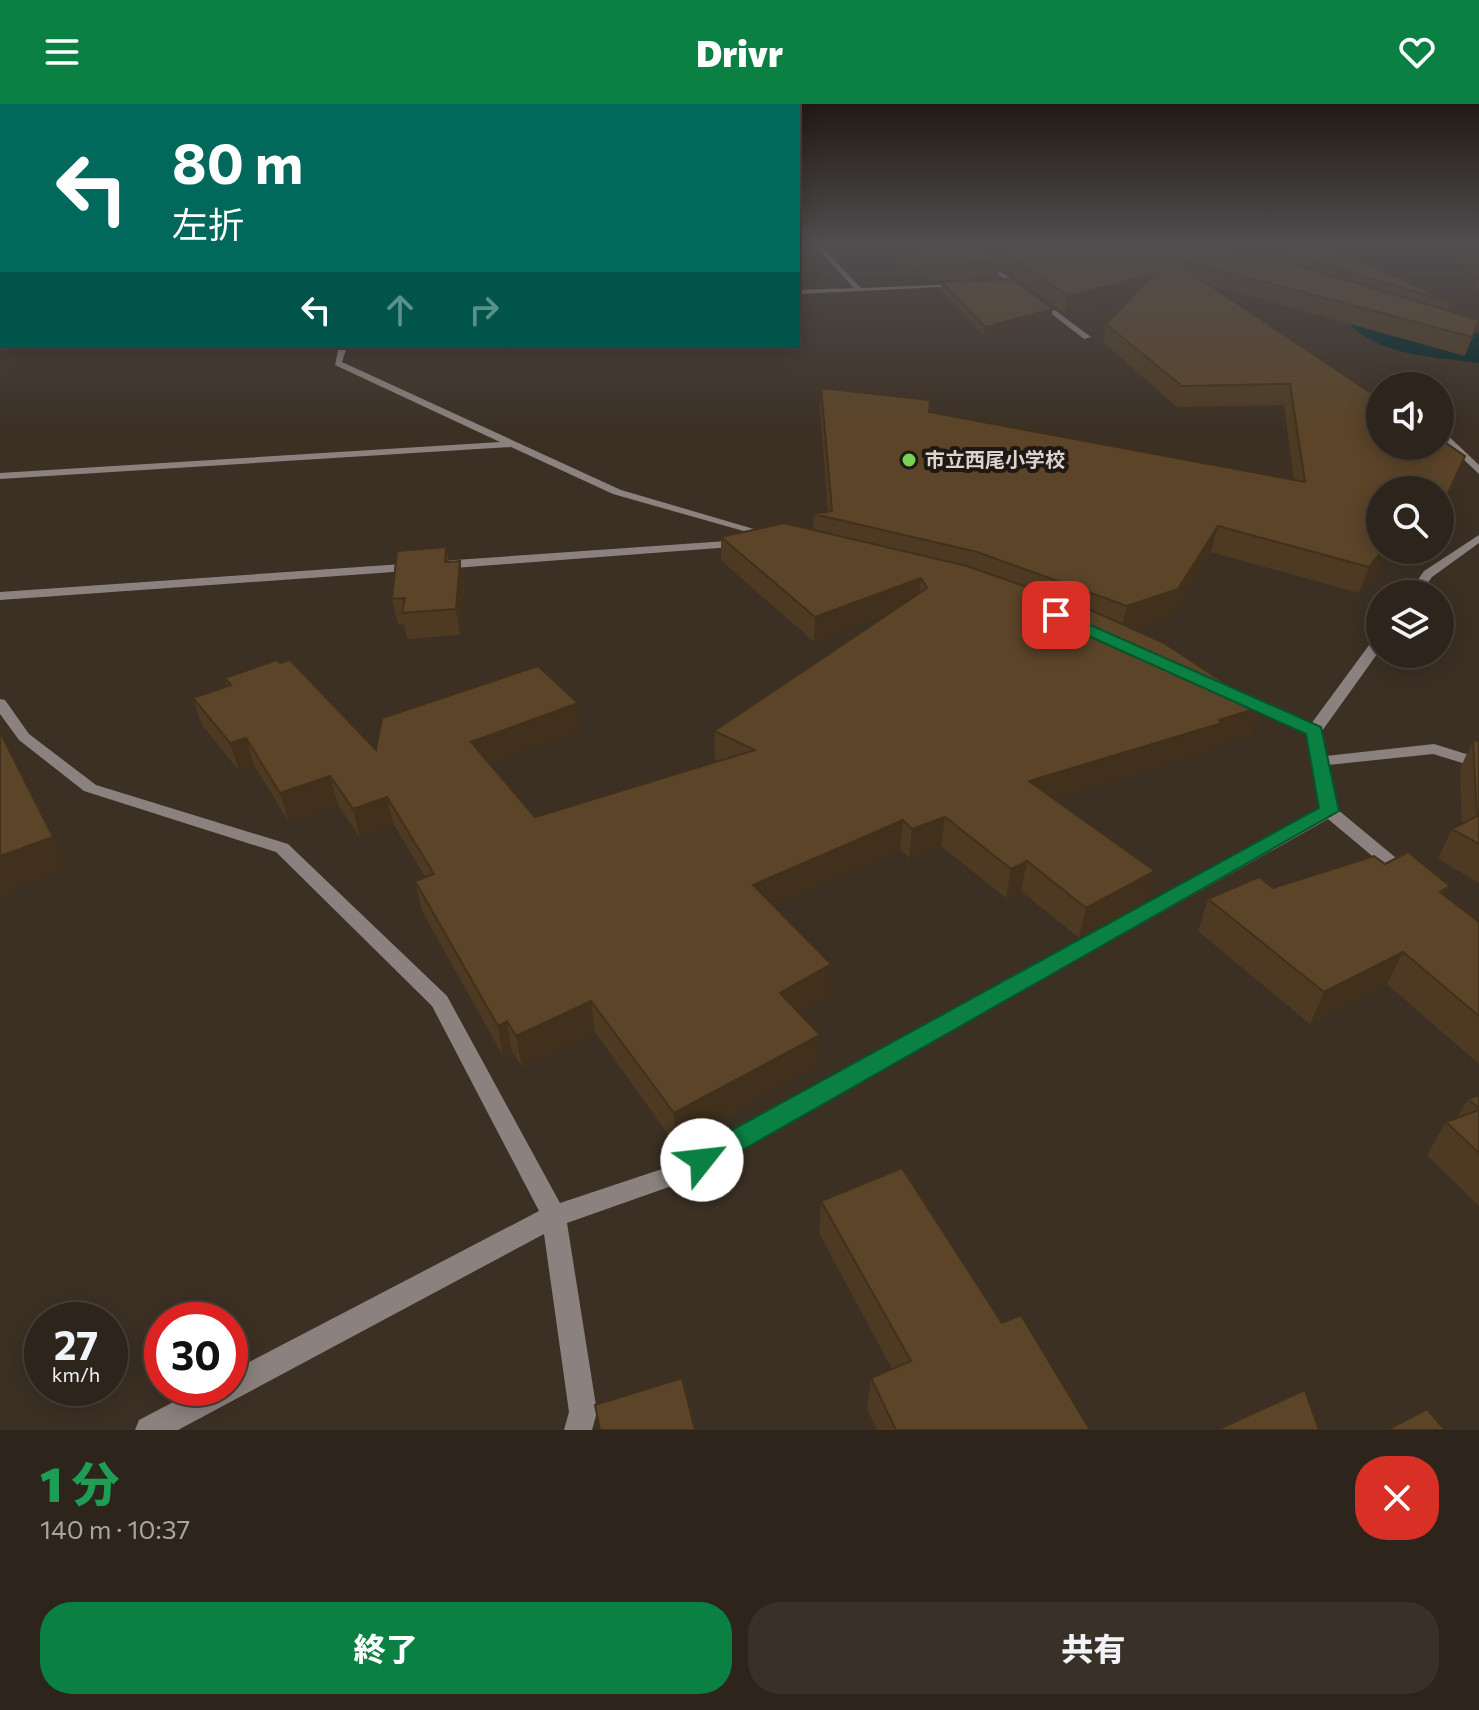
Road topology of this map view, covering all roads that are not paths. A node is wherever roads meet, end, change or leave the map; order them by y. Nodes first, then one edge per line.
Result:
1 (1047, 307) edge
2 (1087, 337) dead end
3 (342, 348) edge
4 (513, 444) junction
5 (1454, 445) edge
6 (1479, 471) edge
7 (0, 476) edge
8 (1479, 538) edge
9 (1424, 580) edge
10 (0, 596) edge
11 (1366, 659) edge
12 (1228, 692) edge
13 (0, 703) edge
14 (1314, 731) junction
15 (1320, 761) junction
16 (1479, 763) edge
17 (1329, 811) junction
18 (1421, 887) edge
19 (554, 1216) junction
20 (149, 1430) edge
21 (578, 1430) edge

1 - 2 street
3 - 4 street
4 - 7 street
4 - 10 street
5 - 6 street
8 - 9 street
11 - 14 street
12 - 14 street
13 - 19 street
14 - 15 street
15 - 16 street
15 - 17 street
17 - 18 street
17 - 19 street
19 - 20 street
19 - 21 street

